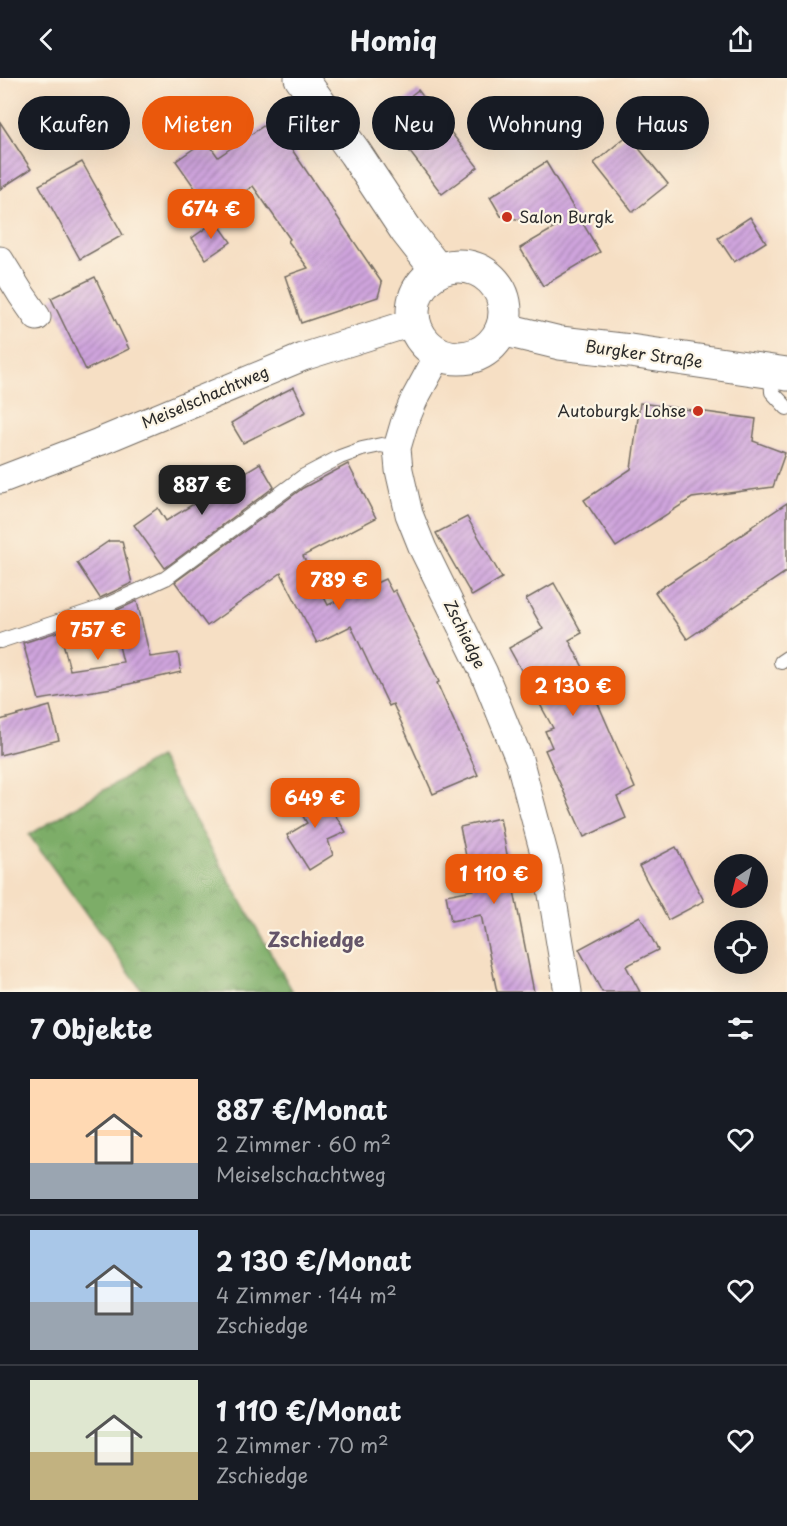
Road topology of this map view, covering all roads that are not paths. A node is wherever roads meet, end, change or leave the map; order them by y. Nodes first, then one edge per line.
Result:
1 (301, 78) edge
2 (0, 260) edge
3 (438, 271) junction
4 (37, 317) dead end
5 (414, 322) junction
6 (502, 329) junction
7 (439, 354) junction
8 (779, 372) edge
9 (787, 408) edge
10 (397, 448) junction
11 (0, 480) edge
12 (0, 640) edge
13 (568, 992) edge

1 - 3 main road
2 - 4 street
3 - 5 main road
3 - 6 main road
5 - 7 main road
5 - 11 street, Meiselschachtweg
6 - 7 main road
6 - 8 main road, Burgker Straße
7 - 10 street, Zschiedge
8 - 9 lane
10 - 12 lane
10 - 13 street, Zschiedge

